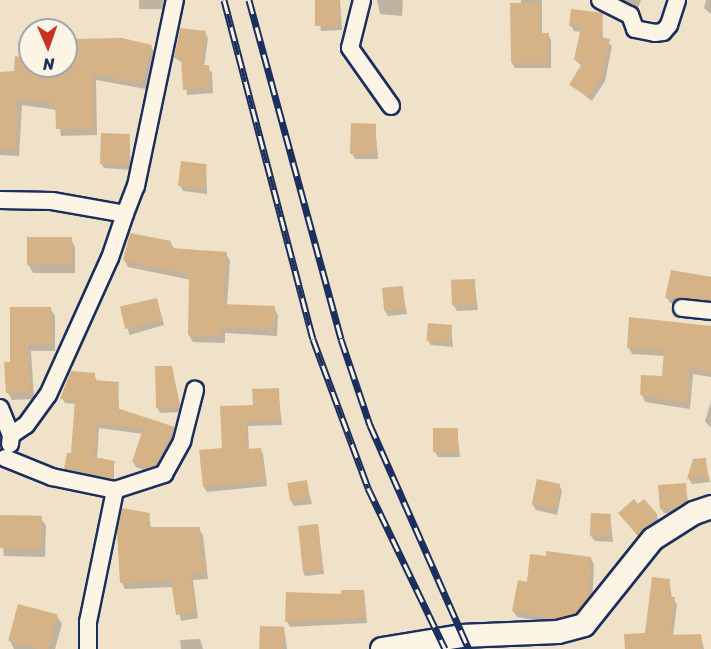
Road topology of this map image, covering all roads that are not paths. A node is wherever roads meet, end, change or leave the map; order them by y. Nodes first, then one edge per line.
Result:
1 (175, 0) edge
2 (362, 0) edge
3 (600, 0) edge
4 (677, 0) edge
5 (391, 106) dead end
6 (0, 200) edge
7 (125, 214) junction
8 (682, 308) dead end
9 (711, 311) edge
10 (195, 390) dead end
11 (0, 408) edge
12 (11, 435) junction
13 (2, 461) edge
14 (114, 490) junction
15 (711, 507) edge
16 (88, 649) edge
17 (382, 649) edge

1 - 7 street
2 - 5 street
3 - 4 street
6 - 7 street
7 - 12 street
8 - 9 street
10 - 14 street
11 - 12 street
12 - 13 street
13 - 14 street
14 - 16 street
15 - 17 main road

